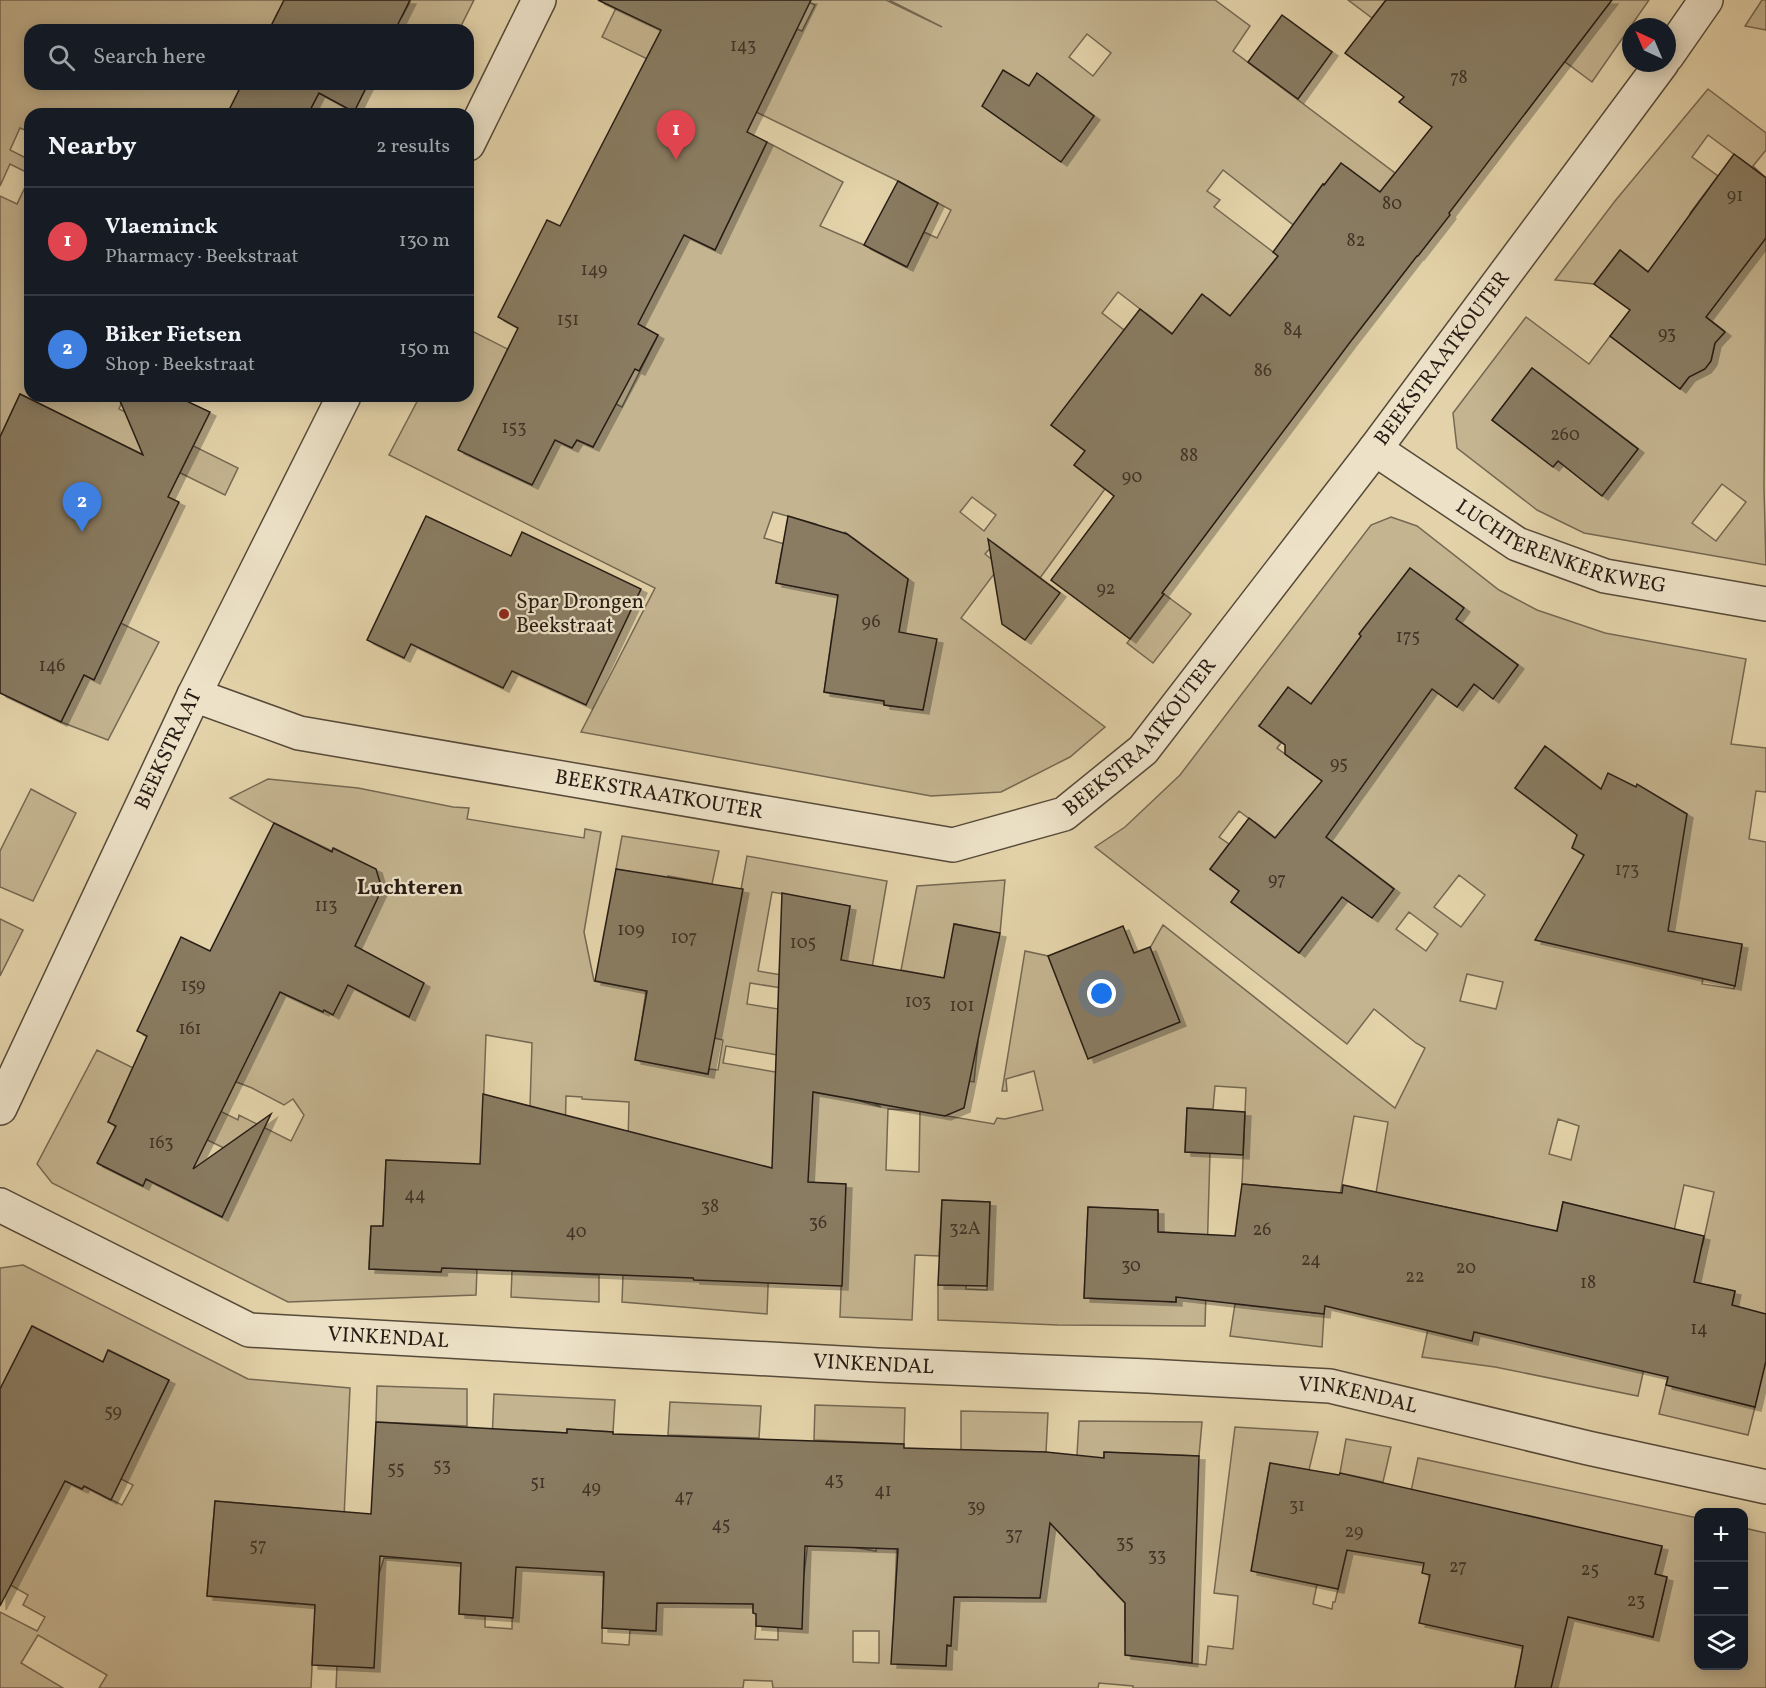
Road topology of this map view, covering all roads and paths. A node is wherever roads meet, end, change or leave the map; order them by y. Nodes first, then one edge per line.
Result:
1 (539, 0) edge
2 (1706, 0) edge
3 (1676, 43) edge
4 (1655, 72) edge
5 (474, 132) edge
6 (341, 402) edge
7 (1375, 449) junction
8 (1766, 604) edge
9 (195, 695) junction
10 (0, 1108) edge
11 (0, 1205) edge
12 (1766, 1487) edge

1 - 5 street
2 - 3 street
4 - 7 street, BEEKSTRAATKOUTER
6 - 9 street, BEEKSTRAAT
7 - 8 street, LUCHTERENKERKWEG
7 - 9 street, BEEKSTRAATKOUTER
9 - 10 street, BEEKSTRAAT
11 - 12 street, VINKENDAL

